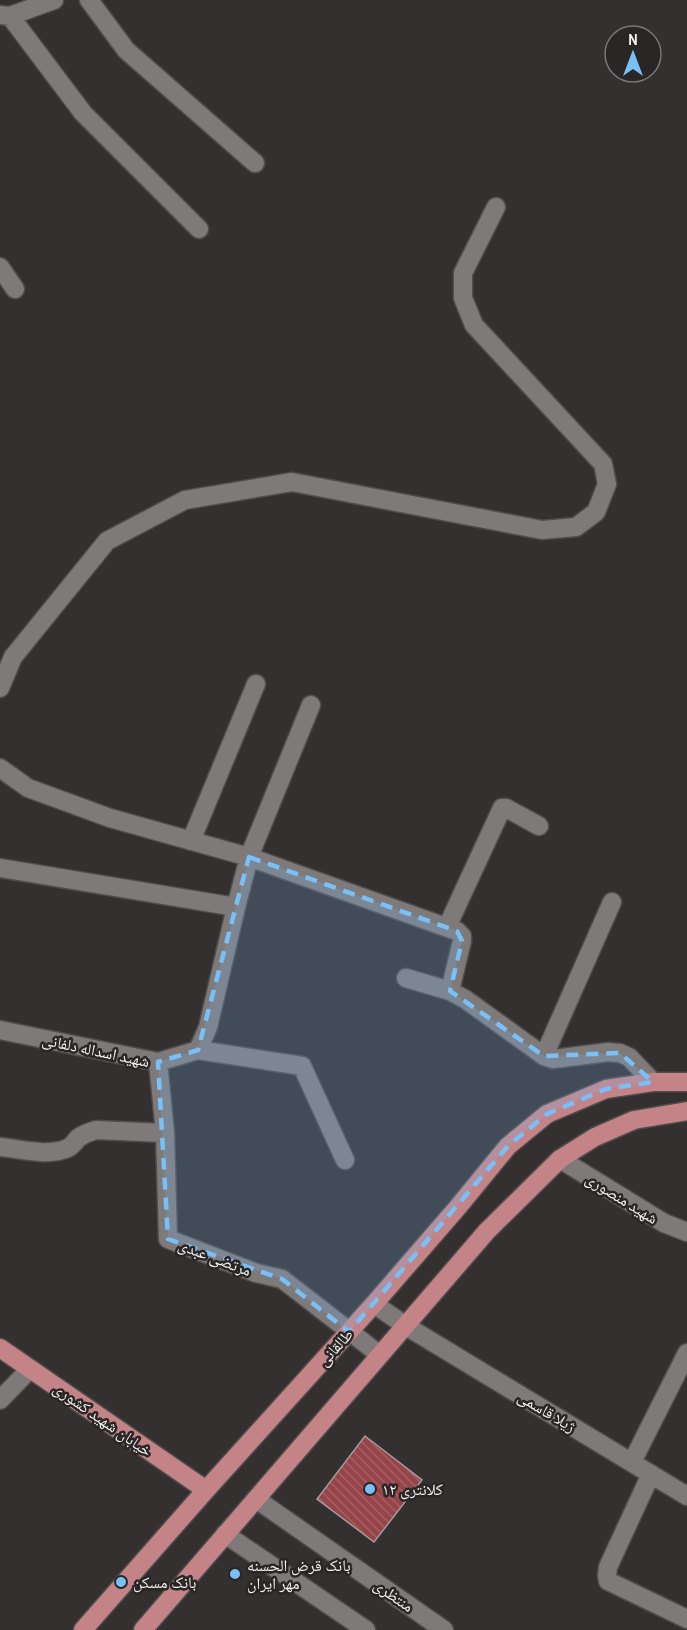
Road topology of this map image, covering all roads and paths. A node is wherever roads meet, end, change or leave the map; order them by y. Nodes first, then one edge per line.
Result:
1 (54, 0) edge
2 (89, 0) edge
3 (5, 16) edge
4 (255, 163) dead end
5 (496, 207) dead end
6 (199, 229) dead end
7 (0, 267) edge
8 (15, 289) dead end
9 (256, 684) dead end
10 (0, 688) edge
11 (311, 705) dead end
12 (0, 768) edge
13 (539, 826) dead end
14 (190, 841) junction
15 (249, 856) junction
16 (0, 868) edge
17 (612, 902) dead end
18 (236, 907) junction
19 (447, 927) junction
20 (406, 978) dead end
21 (450, 992) junction
22 (0, 1030) edge
23 (198, 1050) junction
24 (544, 1056) junction
25 (158, 1062) junction
26 (653, 1082) junction
27 (687, 1082) edge
28 (687, 1111) edge
29 (165, 1133) junction
30 (0, 1147) edge
31 (560, 1159) junction
32 (345, 1160) dead end
33 (687, 1232) edge
34 (374, 1304) junction
35 (406, 1326) junction
36 (349, 1332) junction
37 (0, 1348) edge
38 (687, 1353) edge
39 (380, 1355) junction
40 (30, 1369) junction
41 (682, 1374) edge
42 (0, 1401) edge
43 (632, 1462) junction
44 (651, 1474) junction
45 (206, 1490) junction
46 (687, 1496) edge
47 (256, 1499) junction
48 (225, 1534) junction
49 (687, 1619) edge
50 (83, 1630) edge
51 (143, 1630) edge
52 (366, 1630) edge
53 (444, 1630) edge

1 - 3 street
2 - 4 street
3 - 6 street
5 - 10 street
7 - 8 street
9 - 14 street
11 - 15 street
12 - 14 street
13 - 19 street
14 - 15 street
15 - 18 street
15 - 19 street
16 - 18 street
17 - 24 street
18 - 23 street
19 - 21 street
20 - 21 street
21 - 24 street
22 - 25 street, شهید اسداله دلفانی
23 - 25 street, شهید اسداله دلفانی
23 - 32 street, شهید اسداله دلفانی
24 - 26 street
25 - 29 street, مرتضی عبدی
26 - 27 main road, طالقانی
26 - 34 main road, طالقانی
28 - 31 main road
29 - 30 street
29 - 36 street, مرتضی عبدی
31 - 33 street, شهید منصوری
31 - 35 main road
34 - 35 street, ژیلا قاسمی
34 - 36 main road, طالقانی
35 - 39 main road
35 - 43 street, ژیلا قاسمی
36 - 39 street
36 - 45 main road, طالقانی
37 - 40 main road, خیابان شهید کشوری
38 - 41 street
39 - 47 main road
40 - 42 street
40 - 45 main road, خیابان شهید کشوری
41 - 43 street
43 - 44 street, ژیلا قاسمی
44 - 46 street, ژیلا قاسمی
44 - 49 street
45 - 50 main road, طالقانی
47 - 48 main road
47 - 53 street, منتظری
48 - 51 main road
48 - 52 street

